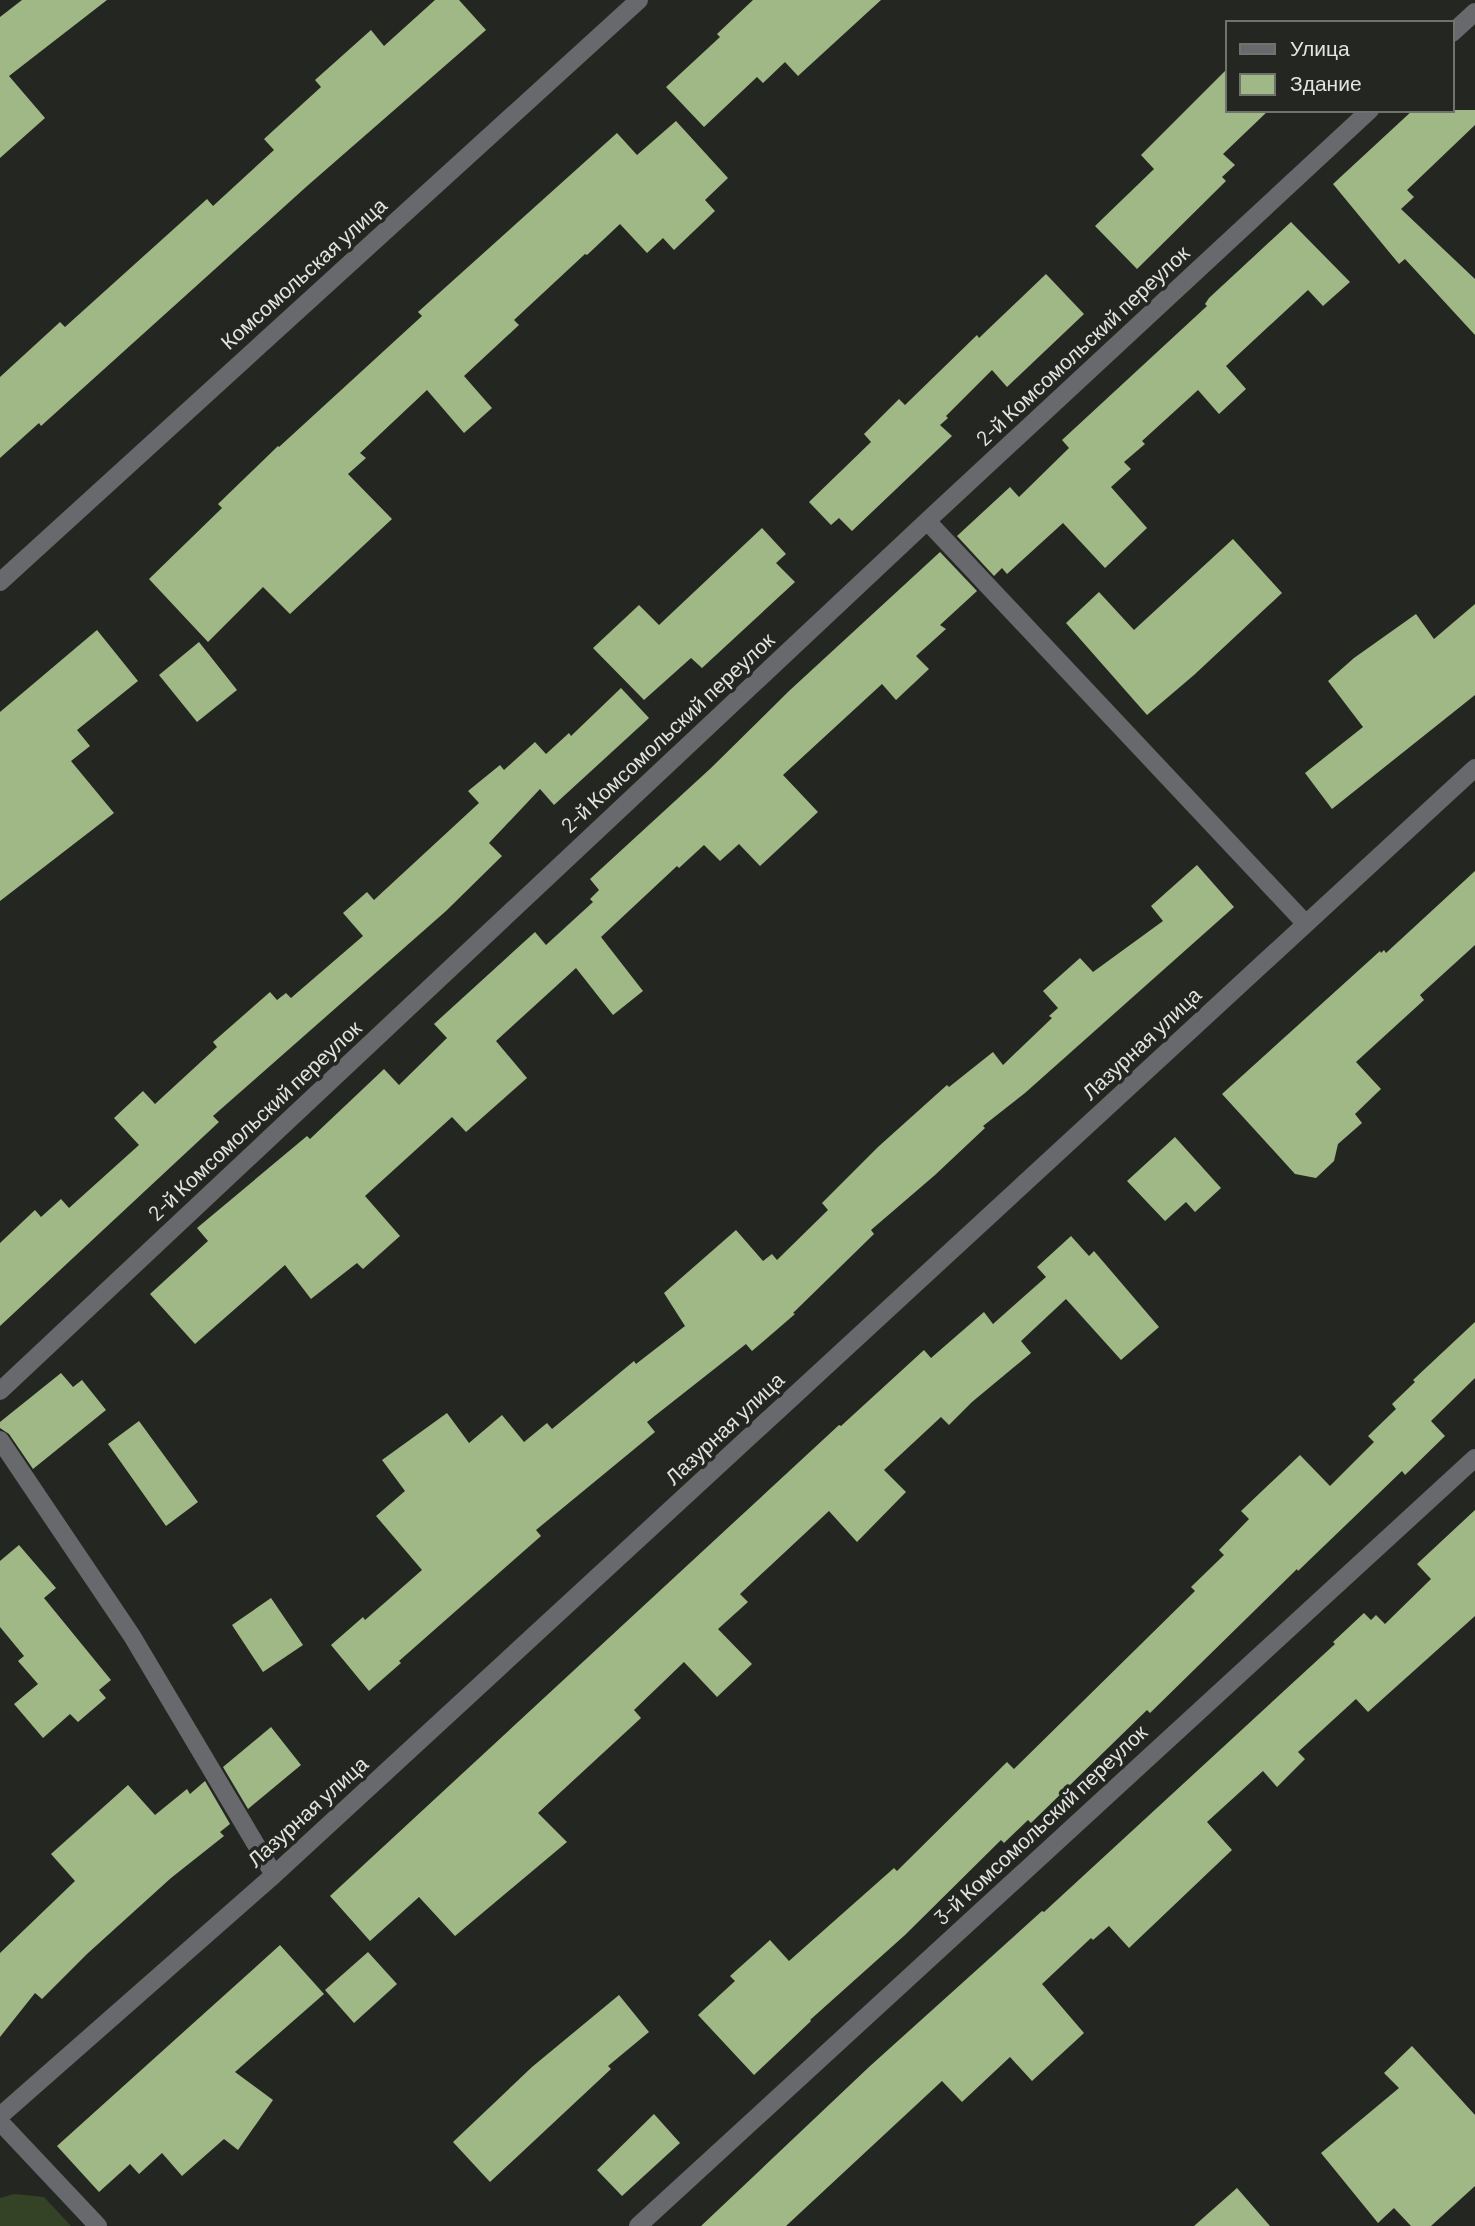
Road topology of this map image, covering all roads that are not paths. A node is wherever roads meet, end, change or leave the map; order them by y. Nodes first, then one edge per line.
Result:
1 (639, 0) edge
2 (1475, 12) edge
3 (1454, 31) edge
4 (1368, 112) edge
5 (927, 521) junction
6 (0, 582) edge
7 (1475, 768) edge
8 (1306, 924) junction
9 (0, 1391) edge
10 (0, 1440) edge
11 (1475, 1458) edge
12 (274, 1875) junction
13 (0, 2116) edge
14 (0, 2122) edge
15 (98, 2226) edge
16 (638, 2226) edge

1 - 6 street, Комсомольская улица
2 - 3 street
4 - 5 street, 2-й Комсомольский переулок
5 - 8 street
5 - 9 street, 2-й Комсомольский переулок
7 - 8 street, Лазурная улица
8 - 12 street, Лазурная улица
10 - 12 street
11 - 16 street, 3-й Комсомольский переулок
12 - 13 street, Лазурная улица
14 - 15 street

